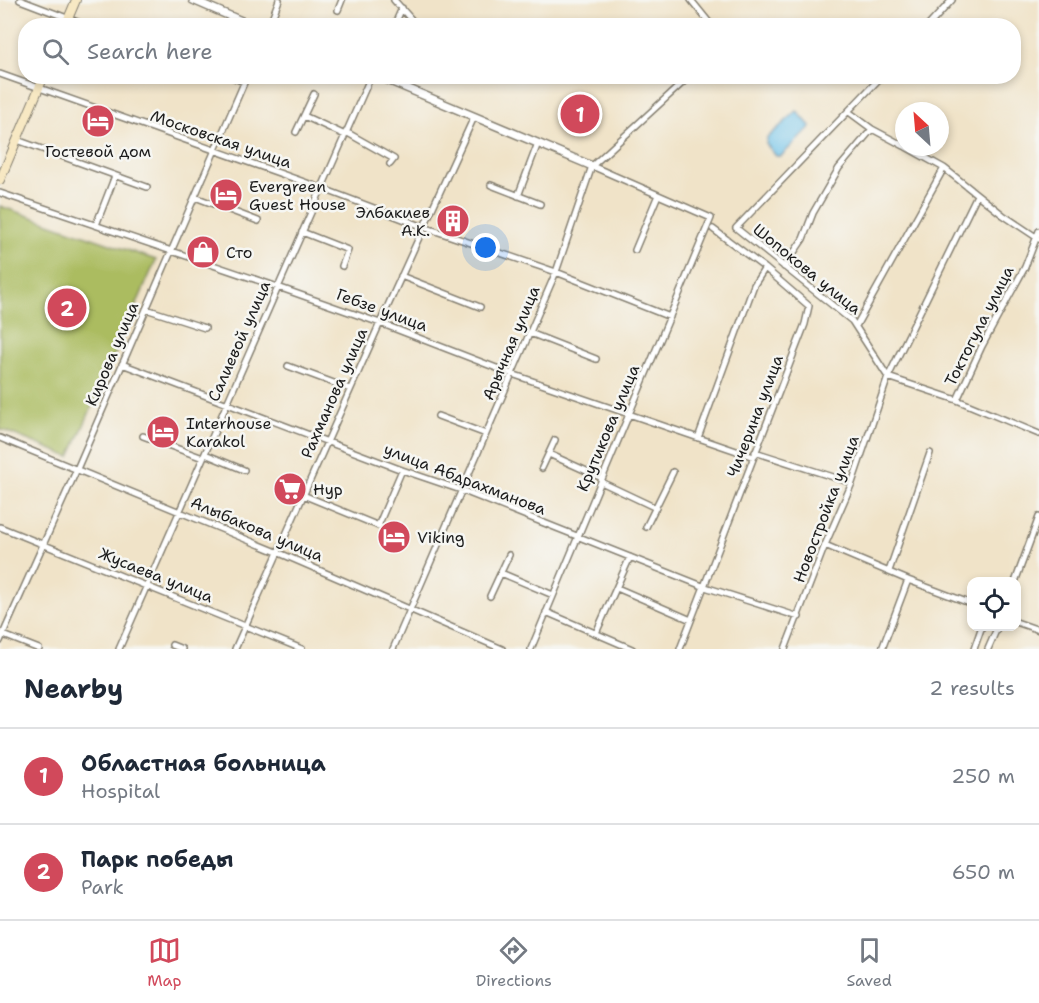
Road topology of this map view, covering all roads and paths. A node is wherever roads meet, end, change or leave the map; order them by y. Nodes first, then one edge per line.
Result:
1 (20, 0) edge
2 (76, 0) edge
3 (193, 0) edge
4 (279, 0) edge
5 (342, 0) edge
6 (394, 0) edge
7 (691, 0) edge
8 (952, 0) edge
9 (402, 8) junction
10 (338, 10) dead end
11 (58, 18) edge
12 (68, 18) edge
13 (235, 18) edge
14 (272, 18) edge
15 (398, 18) edge
16 (410, 18) edge
17 (706, 18) edge
18 (935, 18) edge
19 (0, 74) edge
20 (18, 81) edge
21 (26, 84) edge
22 (41, 84) edge
23 (244, 84) edge
24 (367, 84) edge
25 (397, 84) edge
26 (681, 84) edge
27 (875, 84) edge
28 (39, 89) junction
29 (314, 94) dead end
30 (849, 112) junction
31 (304, 116) junction
32 (474, 117) junction
33 (872, 129) junction
34 (296, 132) dead end
35 (346, 133) junction
36 (17, 140) junction
37 (895, 142) edge
38 (538, 143) junction
39 (214, 152) junction
40 (922, 156) edge
41 (390, 164) dead end
42 (592, 166) junction
43 (944, 168) junction
44 (115, 176) junction
45 (0, 180) edge
46 (491, 185) dead end
47 (147, 187) dead end
48 (321, 188) junction
49 (0, 193) edge
50 (658, 195) junction
51 (978, 195) junction
52 (518, 196) junction
53 (195, 197) junction
54 (540, 204) dead end
55 (258, 221) dead end
56 (96, 225) junction
57 (424, 227) junction
58 (714, 229) dead end
59 (302, 232) junction
60 (1038, 236) edge
61 (172, 250) junction
62 (635, 250) dead end
63 (342, 266) dead end
64 (784, 267) junction
65 (765, 268) junction
66 (556, 272) junction
67 (401, 276) junction
68 (278, 287) junction
69 (480, 307) dead end
70 (146, 309) junction
71 (670, 317) junction
72 (380, 323) junction
73 (856, 326) junction
74 (205, 328) dead end
75 (530, 333) junction
76 (596, 359) dead end
77 (122, 364) junction
78 (288, 366) dead end
79 (513, 374) junction
80 (888, 377) junction
81 (350, 389) junction
82 (957, 400) junction
83 (225, 403) junction
84 (629, 415) junction
85 (438, 416) dead end
86 (486, 434) junction
87 (1039, 434) edge
88 (143, 436) dead end
89 (0, 438) edge
90 (698, 438) junction
91 (555, 440) dead end
92 (327, 441) junction
93 (930, 453) dead end
94 (549, 454) junction
95 (754, 455) junction
96 (204, 456) junction
97 (542, 468) dead end
98 (77, 469) junction
99 (244, 470) dead end
100 (402, 470) junction
101 (673, 472) dead end
102 (601, 480) junction
103 (852, 483) junction
104 (461, 490) junction
105 (303, 495) junction
106 (656, 508) junction
107 (180, 511) junction
108 (1039, 517) edge
109 (378, 526) junction
110 (0, 527) edge
111 (646, 527) dead end
112 (386, 529) dead end
113 (578, 536) junction
114 (43, 543) junction
115 (825, 545) junction
116 (278, 552) junction
117 (509, 555) dead end
118 (630, 557) junction
119 (889, 571) junction
120 (501, 573) junction
121 (1017, 577) edge
122 (908, 580) junction
123 (147, 586) junction
124 (705, 587) junction
125 (617, 588) junction
126 (553, 595) junction
127 (490, 596) dead end
128 (967, 603) edge
129 (409, 609) junction
130 (546, 612) junction
131 (798, 617) junction
132 (691, 620) junction
133 (1021, 623) edge
134 (244, 626) junction
135 (1039, 630) edge
136 (981, 631) edge
137 (996, 631) edge
138 (596, 633) junction
139 (2, 634) edge
140 (0, 641) edge
141 (171, 645) dead end
142 (490, 647) edge
143 (39, 649) edge
144 (119, 649) edge
145 (182, 649) edge
146 (235, 649) edge
147 (302, 649) edge
148 (393, 649) edge
149 (502, 649) edge
150 (531, 649) edge
151 (632, 649) edge
152 (680, 649) edge
153 (785, 649) edge
154 (882, 649) edge
155 (974, 649) edge
156 (988, 649) edge

1 - 11 street
2 - 12 main road
3 - 13 street
4 - 14 street
5 - 10 street
6 - 9 street
7 - 17 street
8 - 18 street
9 - 15 street
9 - 16 street
19 - 20 street, Московская улица
21 - 28 street, Московская улица
22 - 28 main road
23 - 39 street, Кирова улица
24 - 35 street, Салиевой улица
25 - 32 street
26 - 42 street, Арычная улица
27 - 30 street
28 - 36 main road
28 - 39 street, Московская улица
29 - 31 street
30 - 33 street
30 - 64 street, Шопокова улица
31 - 34 street
31 - 35 street
32 - 38 street
32 - 57 street, Рахманова улица
33 - 37 street
33 - 64 street
35 - 41 street
35 - 48 street, Салиевой улица
36 - 44 street
36 - 45 main road
38 - 42 street
38 - 52 street
39 - 48 street, Московская улица
39 - 53 street, Кирова улица
40 - 43 street
42 - 50 street
42 - 66 street, Арычная улица
43 - 51 street
43 - 73 street
44 - 47 street
44 - 56 street
46 - 52 street
48 - 57 street, Московская улица
48 - 59 street, Салиевой улица
49 - 56 street, Гебзе улица
50 - 62 street
50 - 71 street, Крутикова улица
51 - 60 street
51 - 80 street, Новостройка улица
52 - 54 street
53 - 55 street
53 - 61 street, Кирова улица
56 - 61 street, Гебзе улица
57 - 66 street, Московская улица
57 - 67 street, Рахманова улица
58 - 65 street, Чичерина улица
59 - 63 street
59 - 68 street, Салиевой улица
60 - 82 street, Токтогула улица
61 - 68 street, Гебзе улица
61 - 70 street, Кирова улица
64 - 73 street, Шопокова улица
65 - 90 street
65 - 95 street, Чичерина улица
66 - 71 street, Московская улица
66 - 75 street, Арычная улица
67 - 69 street
67 - 72 street, Рахманова улица
68 - 72 street, Гебзе улица
68 - 83 street, Салиевой улица
70 - 74 street
70 - 77 street, Кирова улица
71 - 84 street, Крутикова улица
72 - 79 street, Гебзе улица
72 - 81 street, Рахманова улица
73 - 80 street, Шопокова улица
75 - 76 street
75 - 79 street, Арычная улица
77 - 83 street, улица Абдрахманова
77 - 98 street, Кирова улица
78 - 81 street
79 - 84 street, Гебзе улица
79 - 86 street, Арычная улица
80 - 82 street
80 - 103 street, Новостройка улица
81 - 92 street, Рахманова улица
82 - 87 street
83 - 92 street, улица Абдрахманова
83 - 96 street, Салиевой улица
84 - 90 street, Гебзе улица
84 - 102 street, Крутикова улица
85 - 86 street
86 - 104 street, Арычная улица
88 - 96 street
89 - 98 street, Алыбакова улица
90 - 95 street, Гебзе улица
91 - 94 street
92 - 100 street, улица Абдрахманова
92 - 105 street, Рахманова улица
93 - 119 street
94 - 97 street
94 - 102 street
95 - 103 street, Гебзе улица
95 - 124 street, Чичерина улица
96 - 99 street
96 - 107 street, Салиевой улица
98 - 107 street, Алыбакова улица
98 - 114 street, Кирова улица
100 - 104 street, улица Абдрахманова
100 - 109 street
101 - 106 street
102 - 106 street
102 - 113 street, Крутикова улица
103 - 115 street, Новостройка улица
104 - 113 street, улица Абдрахманова
104 - 129 street, Арычная улица
105 - 109 street
105 - 116 street, Рахманова улица
106 - 111 street
107 - 116 street, Алыбакова улица
107 - 123 street, Салиевой улица
108 - 121 street
109 - 112 street
110 - 114 street, Жусаева улица
113 - 118 street, улица Абдрахманова
113 - 126 street, Крутикова улица
114 - 123 street, Жусаева улица
114 - 139 street, Кирова улица
115 - 119 street
115 - 131 street, Новостройка улица
116 - 129 street, Алыбакова улица
116 - 134 street, Рахманова улица
117 - 120 street
118 - 124 street, улица Абдрахманова
118 - 125 street
119 - 122 street
120 - 126 street
120 - 127 street
122 - 128 street
122 - 154 street
123 - 134 street, Жусаева улица
123 - 144 street, Салиевой улица
124 - 131 street, улица Абдрахманова
124 - 132 street, Чичерина улица
125 - 132 street
125 - 138 street
126 - 130 street, Крутикова улица
129 - 142 street, Алыбакова улица
129 - 148 street, Арычная улица
130 - 138 street
130 - 150 street, Крутикова улица
131 - 153 street, Новостройка улица
132 - 152 street, Чичерина улица
133 - 135 street
134 - 146 street, Рахманова улица
134 - 147 street, Жусаева улица
136 - 155 street
137 - 156 street
138 - 151 street
139 - 140 street, Кирова улица
139 - 143 street
141 - 145 street
142 - 149 street, Алыбакова улица

